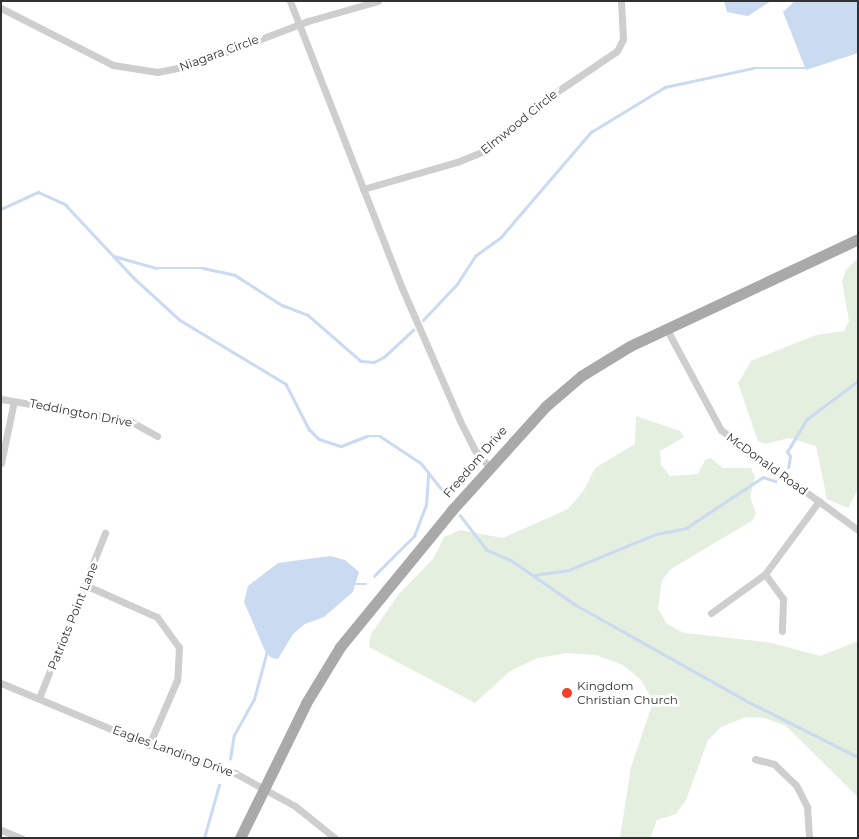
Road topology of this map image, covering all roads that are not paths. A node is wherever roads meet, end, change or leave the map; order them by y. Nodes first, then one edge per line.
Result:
1 (290, 1) edge
2 (378, 1) edge
3 (621, 1) edge
4 (1, 8) edge
5 (299, 24) junction
6 (363, 189) junction
7 (858, 239) edge
8 (666, 328) junction
9 (1, 399) edge
10 (14, 401) junction
11 (157, 436) dead end
12 (1, 462) edge
13 (489, 467) junction
14 (819, 501) junction
15 (858, 530) edge
16 (105, 533) dead end
17 (765, 574) junction
18 (85, 585) junction
19 (711, 613) dead end
20 (782, 631) dead end
21 (1, 683) edge
22 (39, 698) junction
23 (149, 745) junction
24 (755, 759) dead end
25 (263, 789) junction
26 (1, 830) edge
27 (21, 838) edge
28 (240, 838) edge
29 (336, 838) edge
30 (809, 838) edge

1 - 5 street
2 - 5 street, Niagara Circle
3 - 6 street, Elmwood Circle
4 - 5 street, Niagara Circle
5 - 6 street
6 - 13 street
7 - 8 main road, Freedom Drive
8 - 13 main road, Freedom Drive
8 - 14 street, McDonald Road
9 - 10 street, Teddington Drive
10 - 11 street, Teddington Drive
10 - 12 street
13 - 25 main road, Freedom Drive
14 - 15 street, McDonald Road
14 - 17 street
16 - 18 street, Patriots Point Lane
17 - 19 street
17 - 20 street
18 - 22 street, Patriots Point Lane
18 - 23 street
21 - 22 street, Eagles Landing Drive
22 - 23 street, Eagles Landing Drive
23 - 25 street, Eagles Landing Drive
24 - 30 street
25 - 28 main road, Freedom Drive
25 - 29 street, Eagles Landing Drive
26 - 27 street

